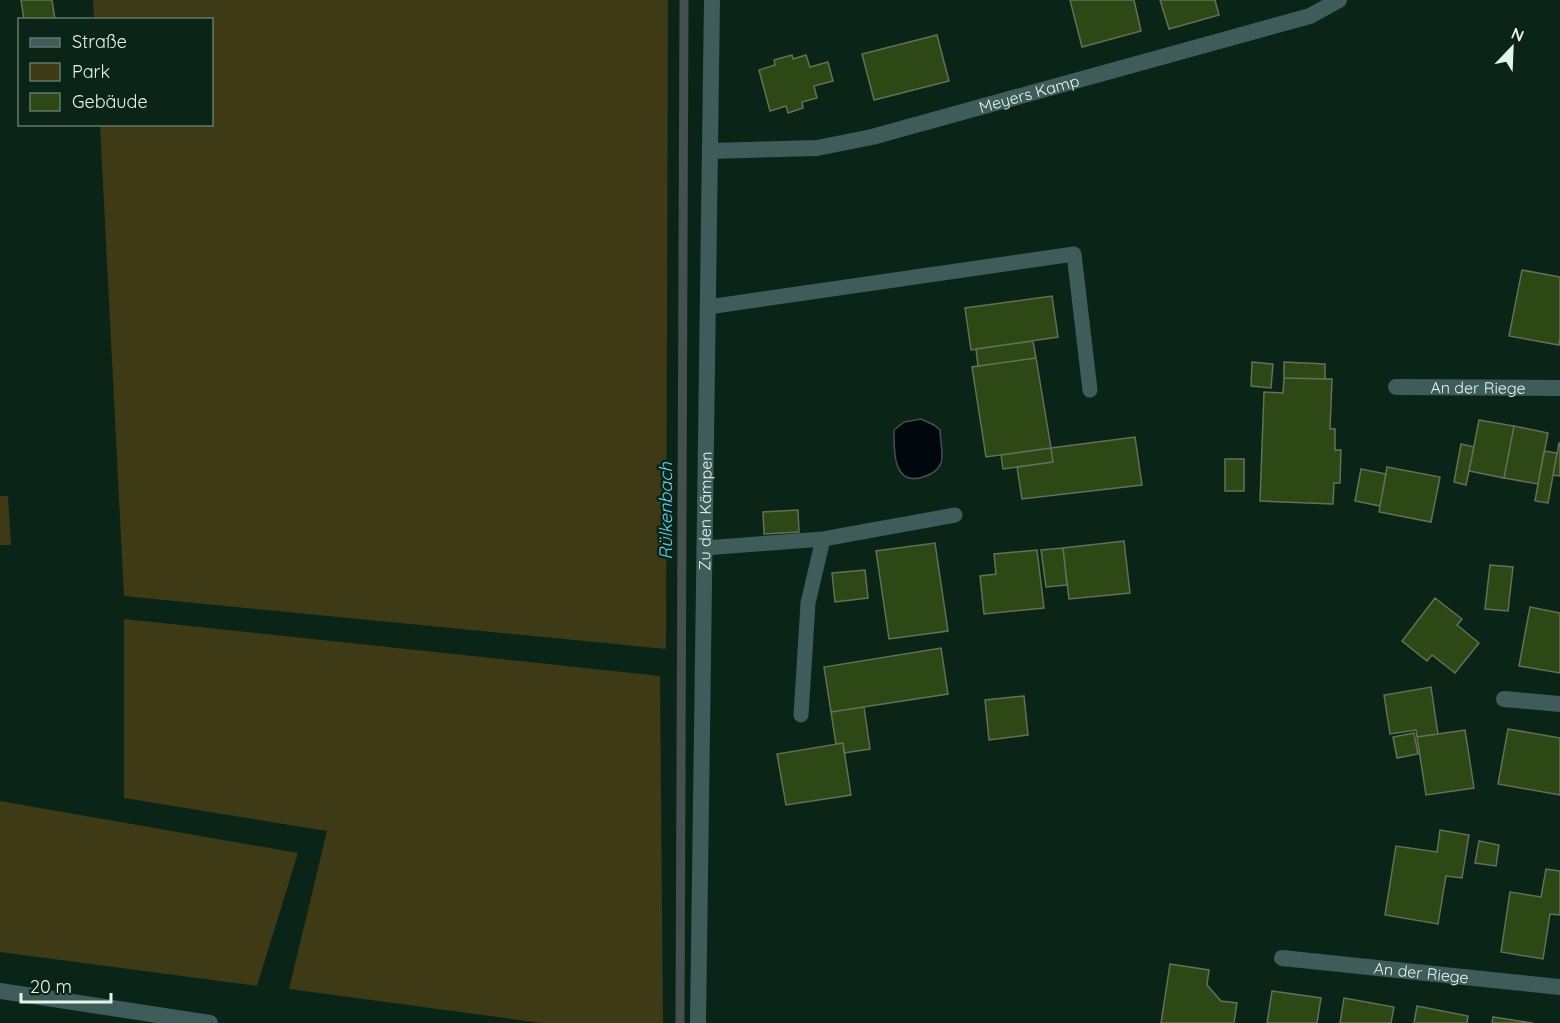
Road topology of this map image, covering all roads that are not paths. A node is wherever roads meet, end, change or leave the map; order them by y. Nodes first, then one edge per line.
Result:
1 (712, 0) edge
2 (1340, 0) edge
3 (710, 151) junction
4 (708, 306) junction
5 (1396, 387) dead end
6 (1560, 388) edge
7 (1090, 390) dead end
8 (955, 515) dead end
9 (823, 539) junction
10 (704, 548) junction
11 (1504, 699) dead end
12 (1560, 704) edge
13 (801, 715) dead end
14 (1282, 958) dead end
15 (1560, 987) edge
16 (0, 991) edge
17 (210, 1023) edge
18 (698, 1023) edge

1 - 3 street, Zu den Kämpen
2 - 3 street, Meyers Kamp
3 - 4 street, Zu den Kämpen
4 - 7 lane
4 - 10 street, Zu den Kämpen
5 - 6 street, An der Riege
8 - 9 lane
9 - 10 lane
9 - 13 lane
10 - 18 street, Zu den Kämpen
11 - 12 street
14 - 15 street, An der Riege
16 - 17 street

